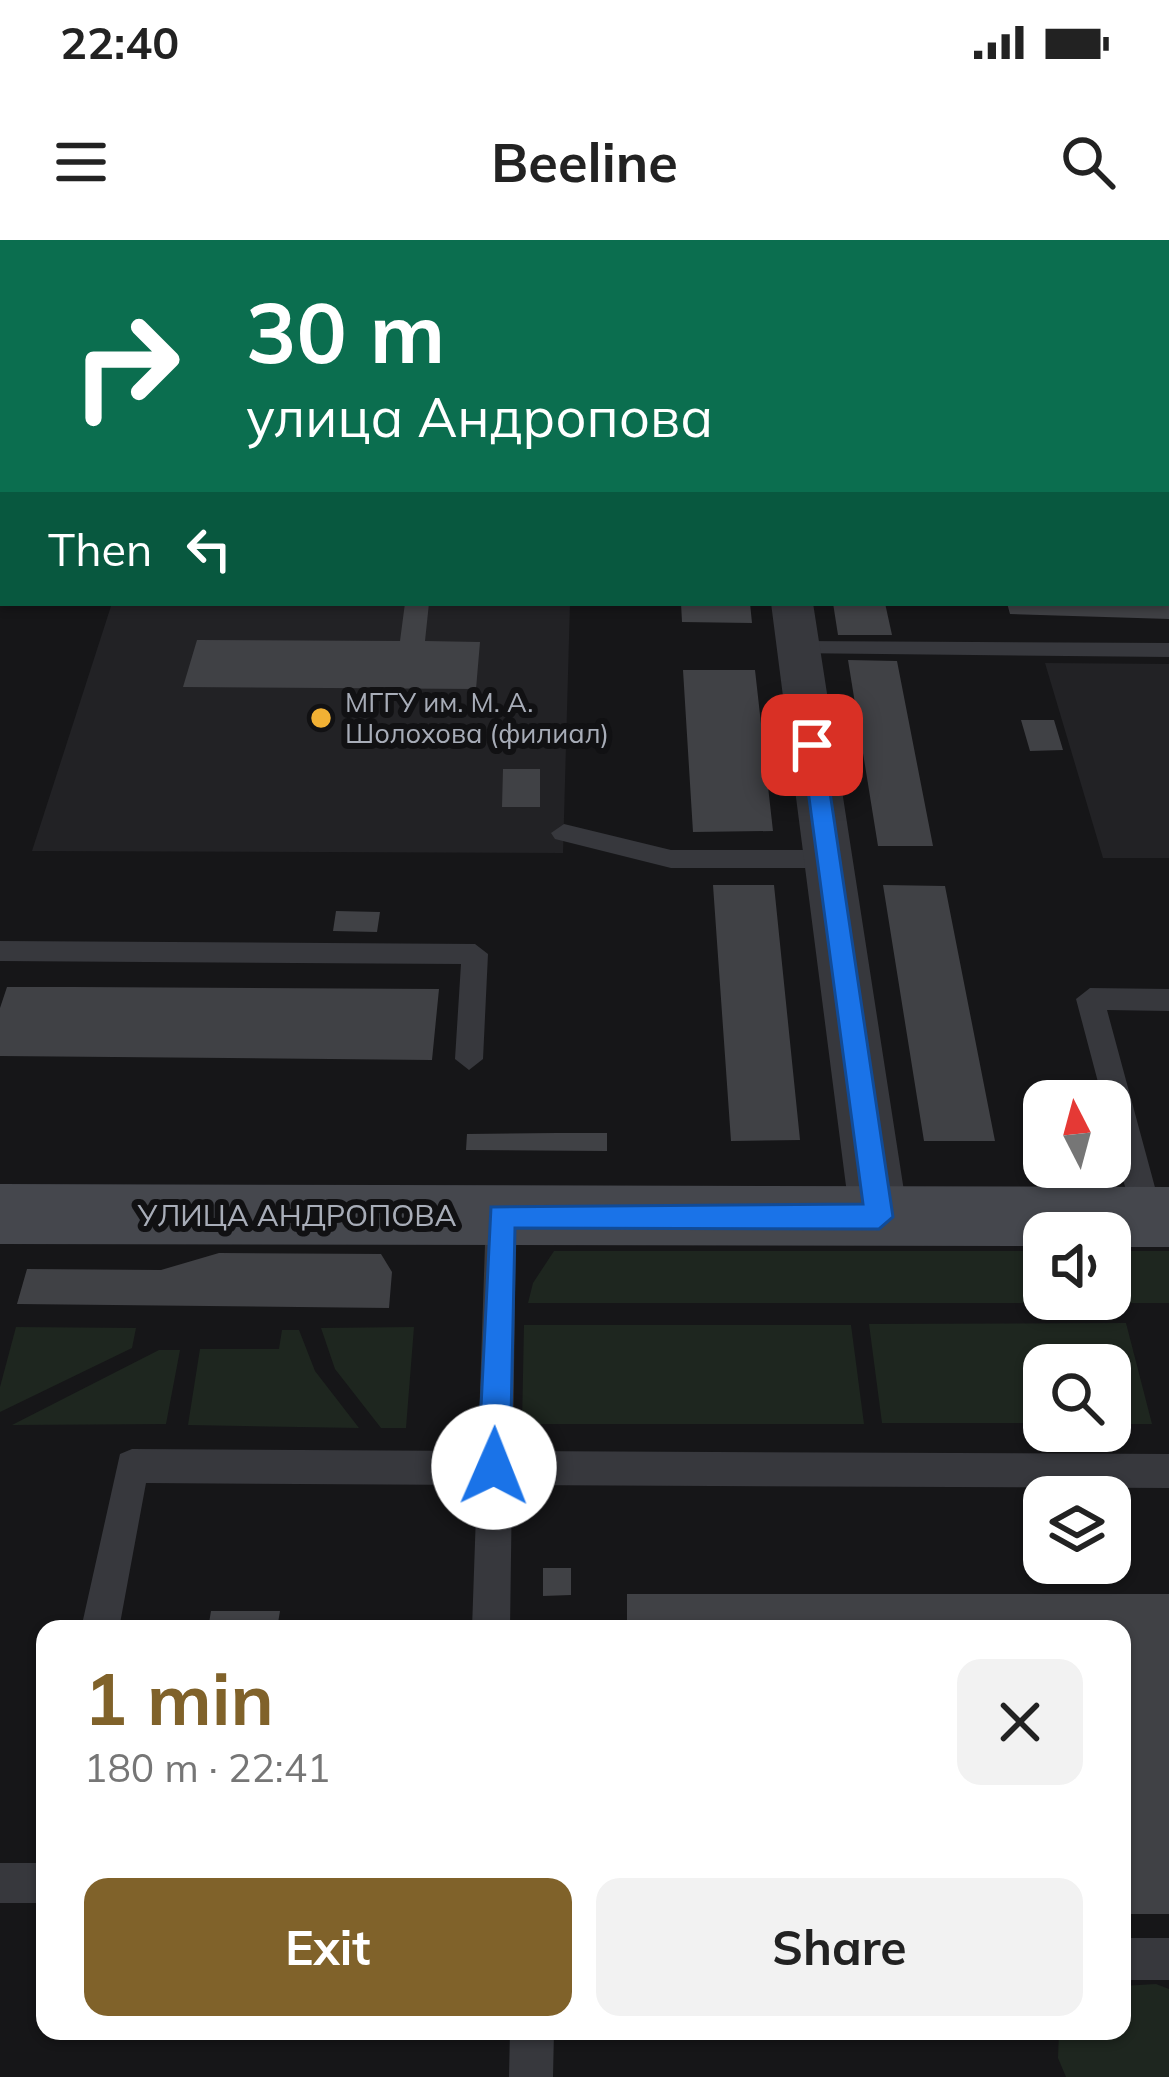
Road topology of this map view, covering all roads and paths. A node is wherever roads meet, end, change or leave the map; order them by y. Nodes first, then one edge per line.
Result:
1 (795, 625) edge
2 (1169, 650) edge
3 (564, 832) dead end
4 (829, 859) junction
5 (0, 951) edge
6 (1169, 1000) edge
7 (469, 1059) dead end
8 (0, 1214) edge
9 (501, 1215) junction
10 (879, 1217) junction
11 (1159, 1217) edge
12 (494, 1467) junction
13 (1169, 1471) edge
14 (102, 1620) edge
15 (491, 1620) edge
16 (0, 1883) edge
17 (36, 1883) edge
18 (1131, 1959) edge
19 (1169, 1959) edge
20 (532, 2040) edge
21 (531, 2077) edge

1 - 2 lane
1 - 4 street
3 - 4 lane
4 - 10 street
5 - 7 lane
6 - 11 lane
8 - 9 main road, УЛИЦА АНДРОПОВА
9 - 10 main road, УЛИЦА АНДРОПОВА
9 - 12 lane
10 - 11 main road, УЛИЦА АНДРОПОВА
12 - 13 lane
12 - 14 lane
12 - 15 lane
16 - 17 lane
18 - 19 lane
20 - 21 lane

